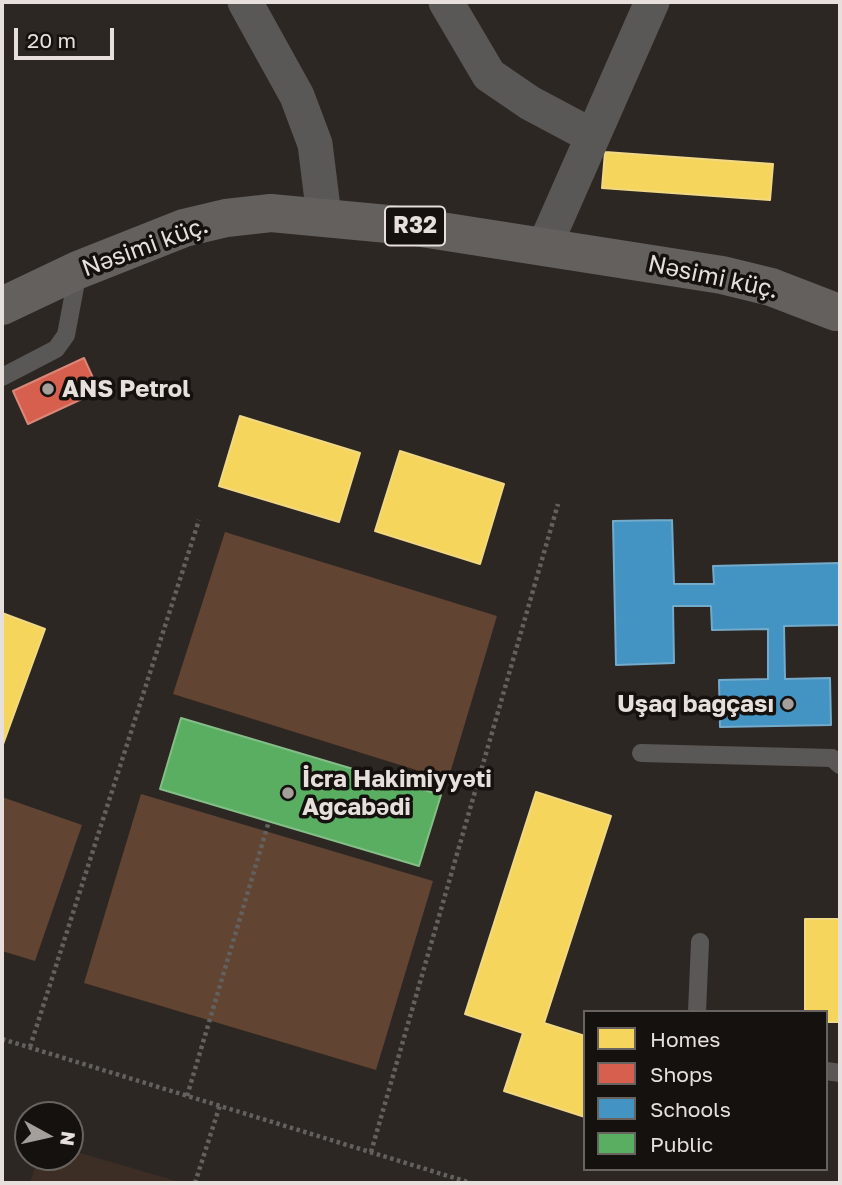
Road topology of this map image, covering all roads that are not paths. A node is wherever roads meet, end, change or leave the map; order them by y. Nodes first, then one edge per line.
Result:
1 (245, 2) edge
2 (446, 2) edge
3 (652, 2) edge
4 (592, 136) junction
5 (324, 216) junction
6 (545, 245) junction
7 (78, 270) junction
8 (2, 306) edge
9 (839, 318) edge
10 (2, 377) edge
11 (641, 753) dead end
12 (840, 765) edge
13 (700, 942) dead end
14 (697, 1010) edge

1 - 5 street
2 - 4 street
3 - 4 street
4 - 6 street
5 - 6 main road, Nəsimi küç. / R32
5 - 7 main road, Nəsimi küç. / R32
6 - 9 main road, Nəsimi küç. / R32
7 - 8 main road, Nəsimi küç. / R32
7 - 10 lane
11 - 12 lane
13 - 14 lane

